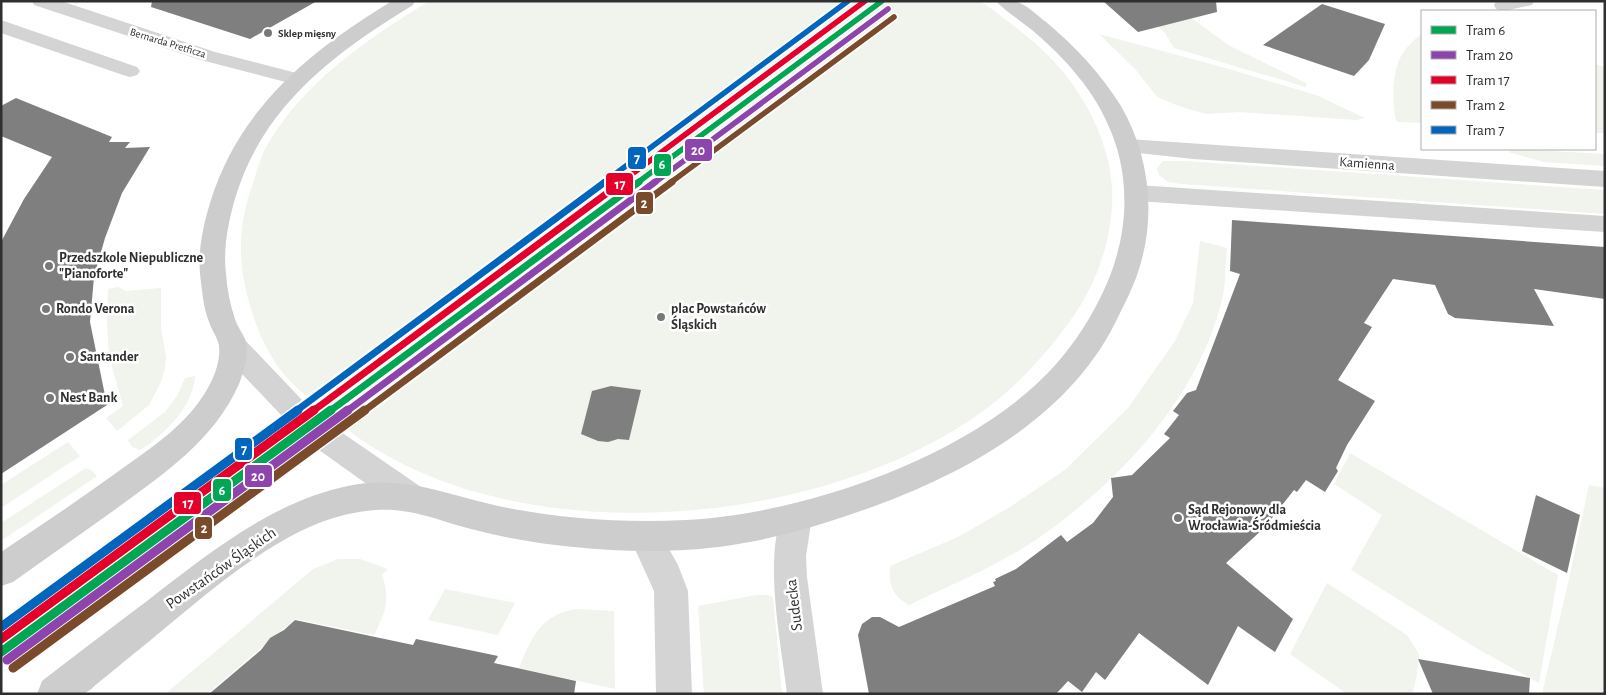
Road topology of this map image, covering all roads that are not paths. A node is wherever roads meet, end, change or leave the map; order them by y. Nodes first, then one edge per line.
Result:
1 (40, 1) edge
2 (406, 1) edge
3 (1005, 1) edge
4 (1525, 1) edge
5 (1503, 5) dead end
6 (1, 26) edge
7 (130, 71) dead end
8 (297, 79) junction
9 (1128, 146) junction
10 (1605, 179) edge
11 (1137, 192) junction
12 (1605, 224) edge
13 (233, 346) junction
14 (410, 497) junction
15 (796, 517) junction
16 (645, 536) junction
17 (1, 571) edge
18 (55, 694) edge
19 (674, 694) edge
20 (805, 694) edge

1 - 8 street, Bernarda Pretficza
2 - 8 main road
3 - 9 main road
4 - 5 street
6 - 7 street
8 - 13 main road
9 - 10 street, Kamienna
9 - 11 main road
11 - 12 street
11 - 15 main road
13 - 14 street
13 - 17 main road
14 - 16 main road
14 - 18 main road, Powstańców Śląskich
15 - 16 main road
15 - 20 street, Sudecka
16 - 19 street

